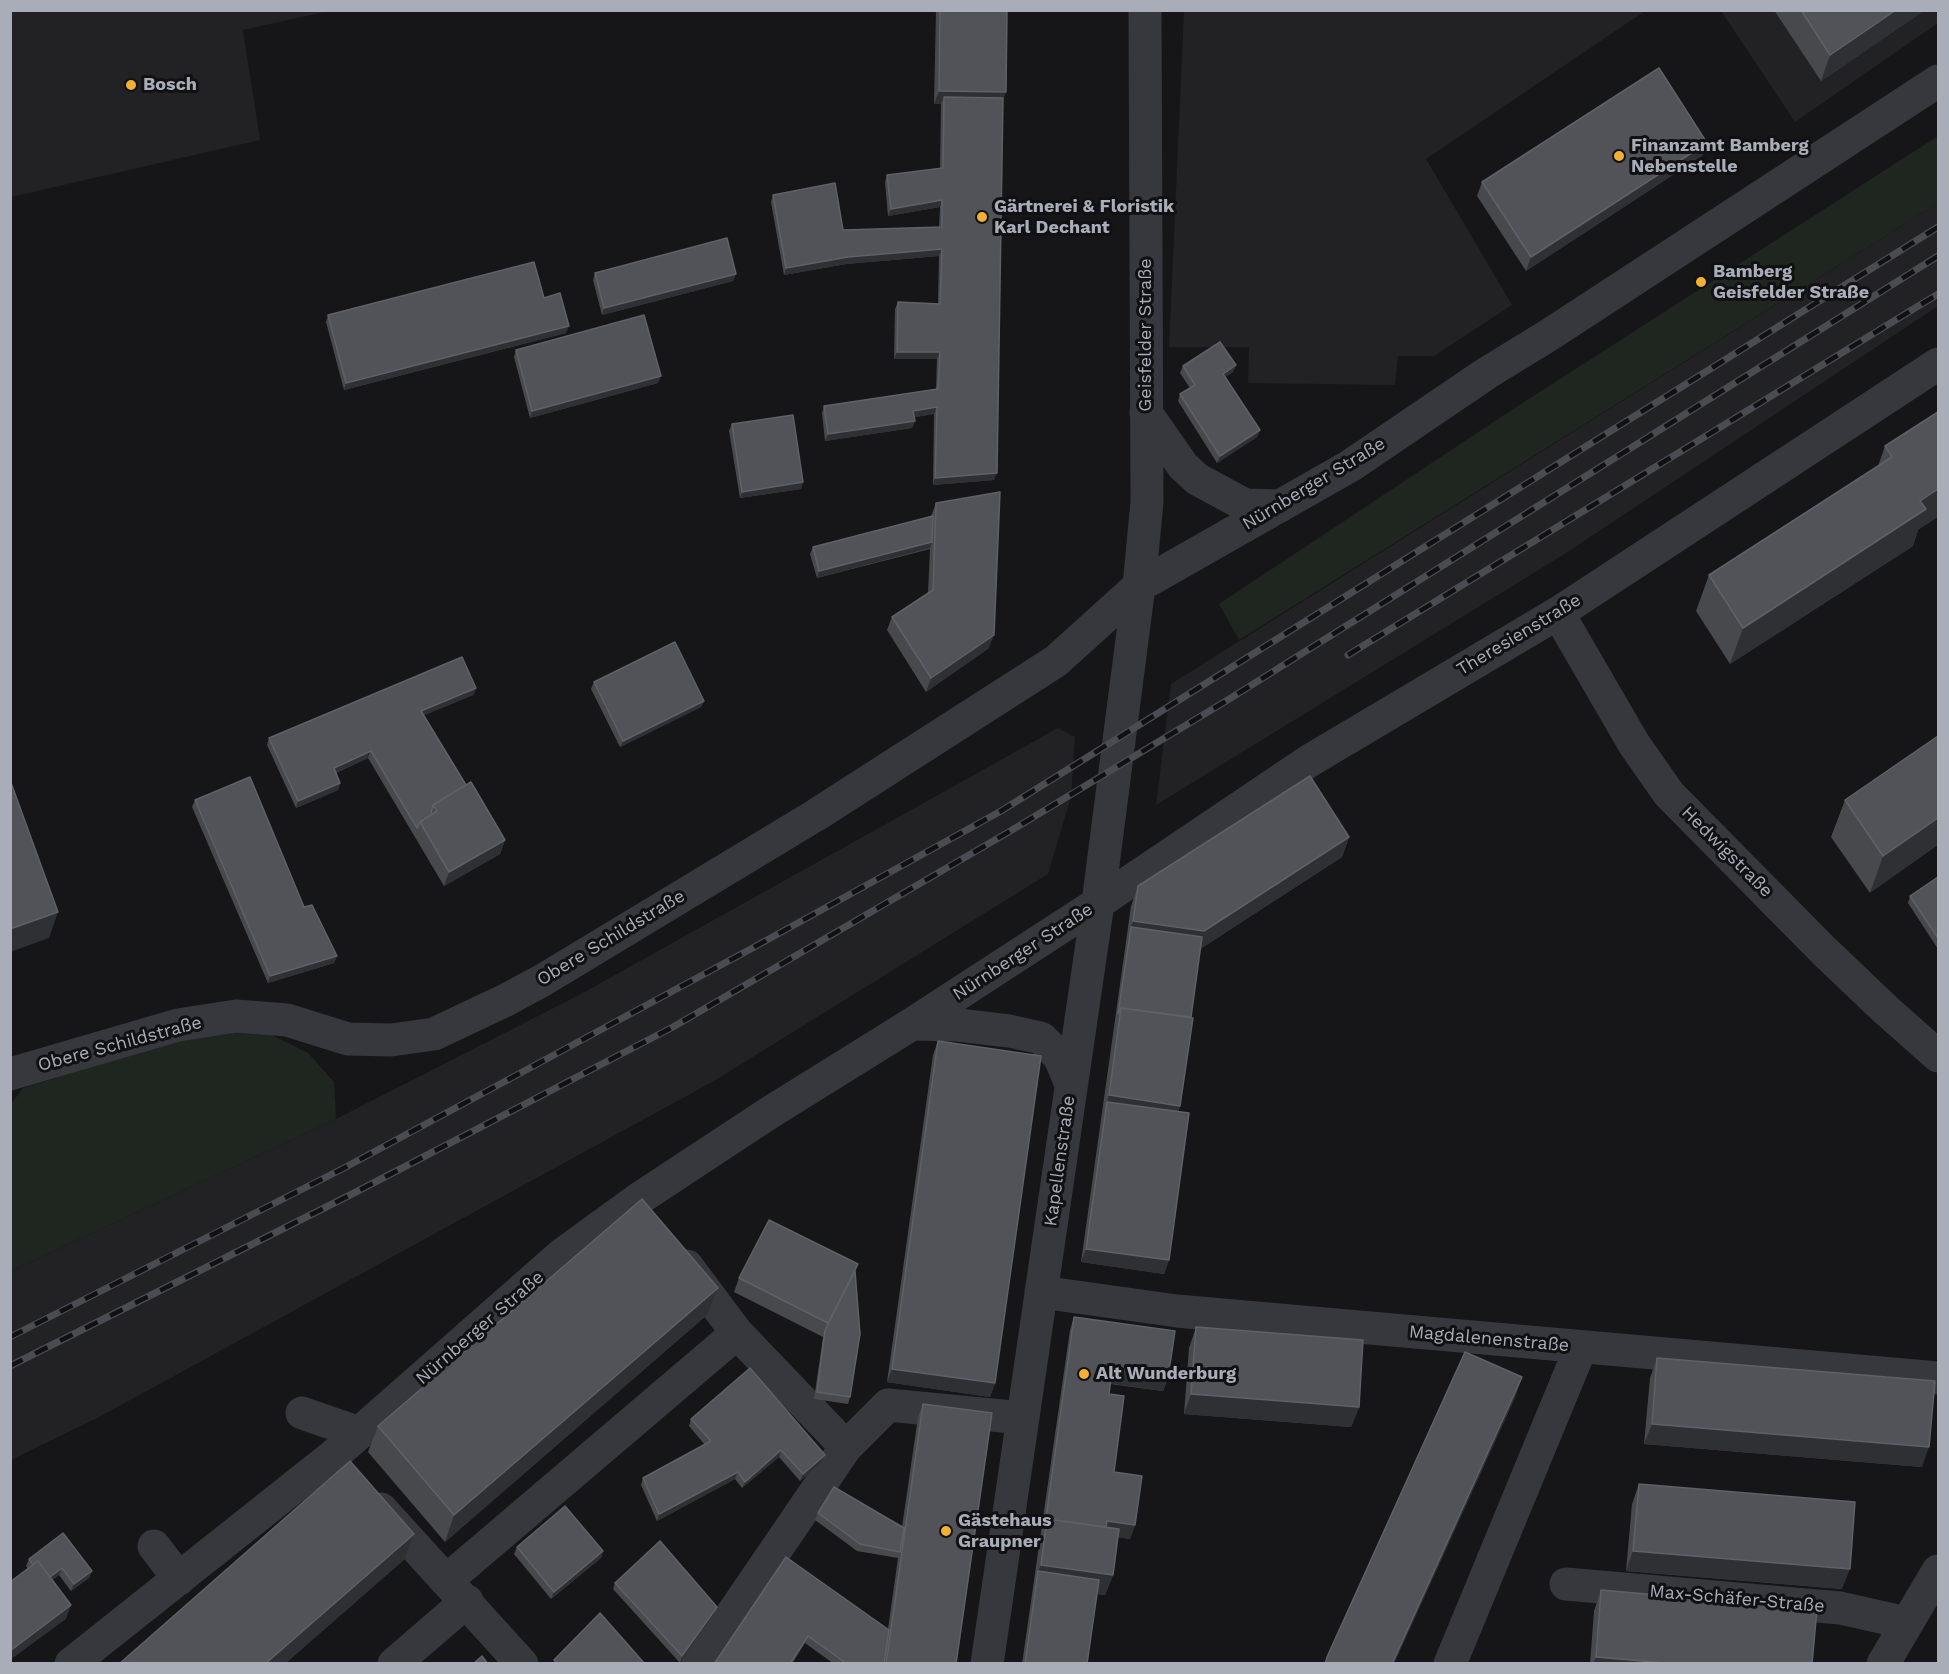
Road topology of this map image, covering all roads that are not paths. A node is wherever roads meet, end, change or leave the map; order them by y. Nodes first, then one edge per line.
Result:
1 (1145, 10) edge
2 (1938, 81) edge
3 (1938, 364) edge
4 (1146, 413) junction
5 (1280, 506) junction
6 (1139, 586) junction
7 (1558, 613) junction
8 (1098, 903) junction
9 (912, 1024) junction
10 (1938, 1056) edge
11 (13, 1073) edge
12 (1071, 1084) junction
13 (651, 1219) junction
14 (1041, 1292) junction
15 (737, 1333) junction
16 (1581, 1347) junction
17 (1938, 1378) edge
18 (302, 1413) dead end
19 (1023, 1419) junction
20 (360, 1433) junction
21 (846, 1447) junction
22 (333, 1456) junction
23 (154, 1546) dead end
24 (1938, 1571) edge
25 (179, 1579) junction
26 (1566, 1584) dead end
27 (457, 1591) junction
28 (1907, 1623) junction
29 (71, 1664) edge
30 (394, 1664) edge
31 (522, 1664) edge
32 (698, 1664) edge
33 (987, 1664) edge
34 (1450, 1664) edge
35 (1883, 1664) edge

1 - 4 street, Geisfelder Straße
2 - 5 street, Nürnberger Straße
3 - 7 street, Theresienstraße
4 - 5 street
4 - 6 street, Geisfelder Straße
5 - 6 street, Nürnberger Straße
6 - 8 street, Nürnberger Straße
6 - 11 street, Obere Schildstraße
7 - 8 street, Theresienstraße
7 - 10 street, Hedwigstraße
8 - 9 street, Nürnberger Straße
8 - 12 street, Kapellenstraße
9 - 12 street, Nürnberger Straße
9 - 13 street, Nürnberger Straße
12 - 14 street, Kapellenstraße
13 - 15 street
13 - 20 street, Nürnberger Straße
14 - 16 street, Magdalenenstraße
14 - 19 street, Kapellenstraße
15 - 21 street
15 - 27 street
16 - 17 street, Magdalenenstraße
16 - 34 street
18 - 20 street
19 - 21 street
19 - 33 street, Kapellenstraße
20 - 22 street, Nürnberger Straße
21 - 32 street
22 - 25 street, Nürnberger Straße
22 - 27 street
23 - 25 street
24 - 28 street
25 - 29 street, Nürnberger Straße
26 - 28 street, Max-Schäfer-Straße
27 - 30 street
27 - 31 street
28 - 35 street

